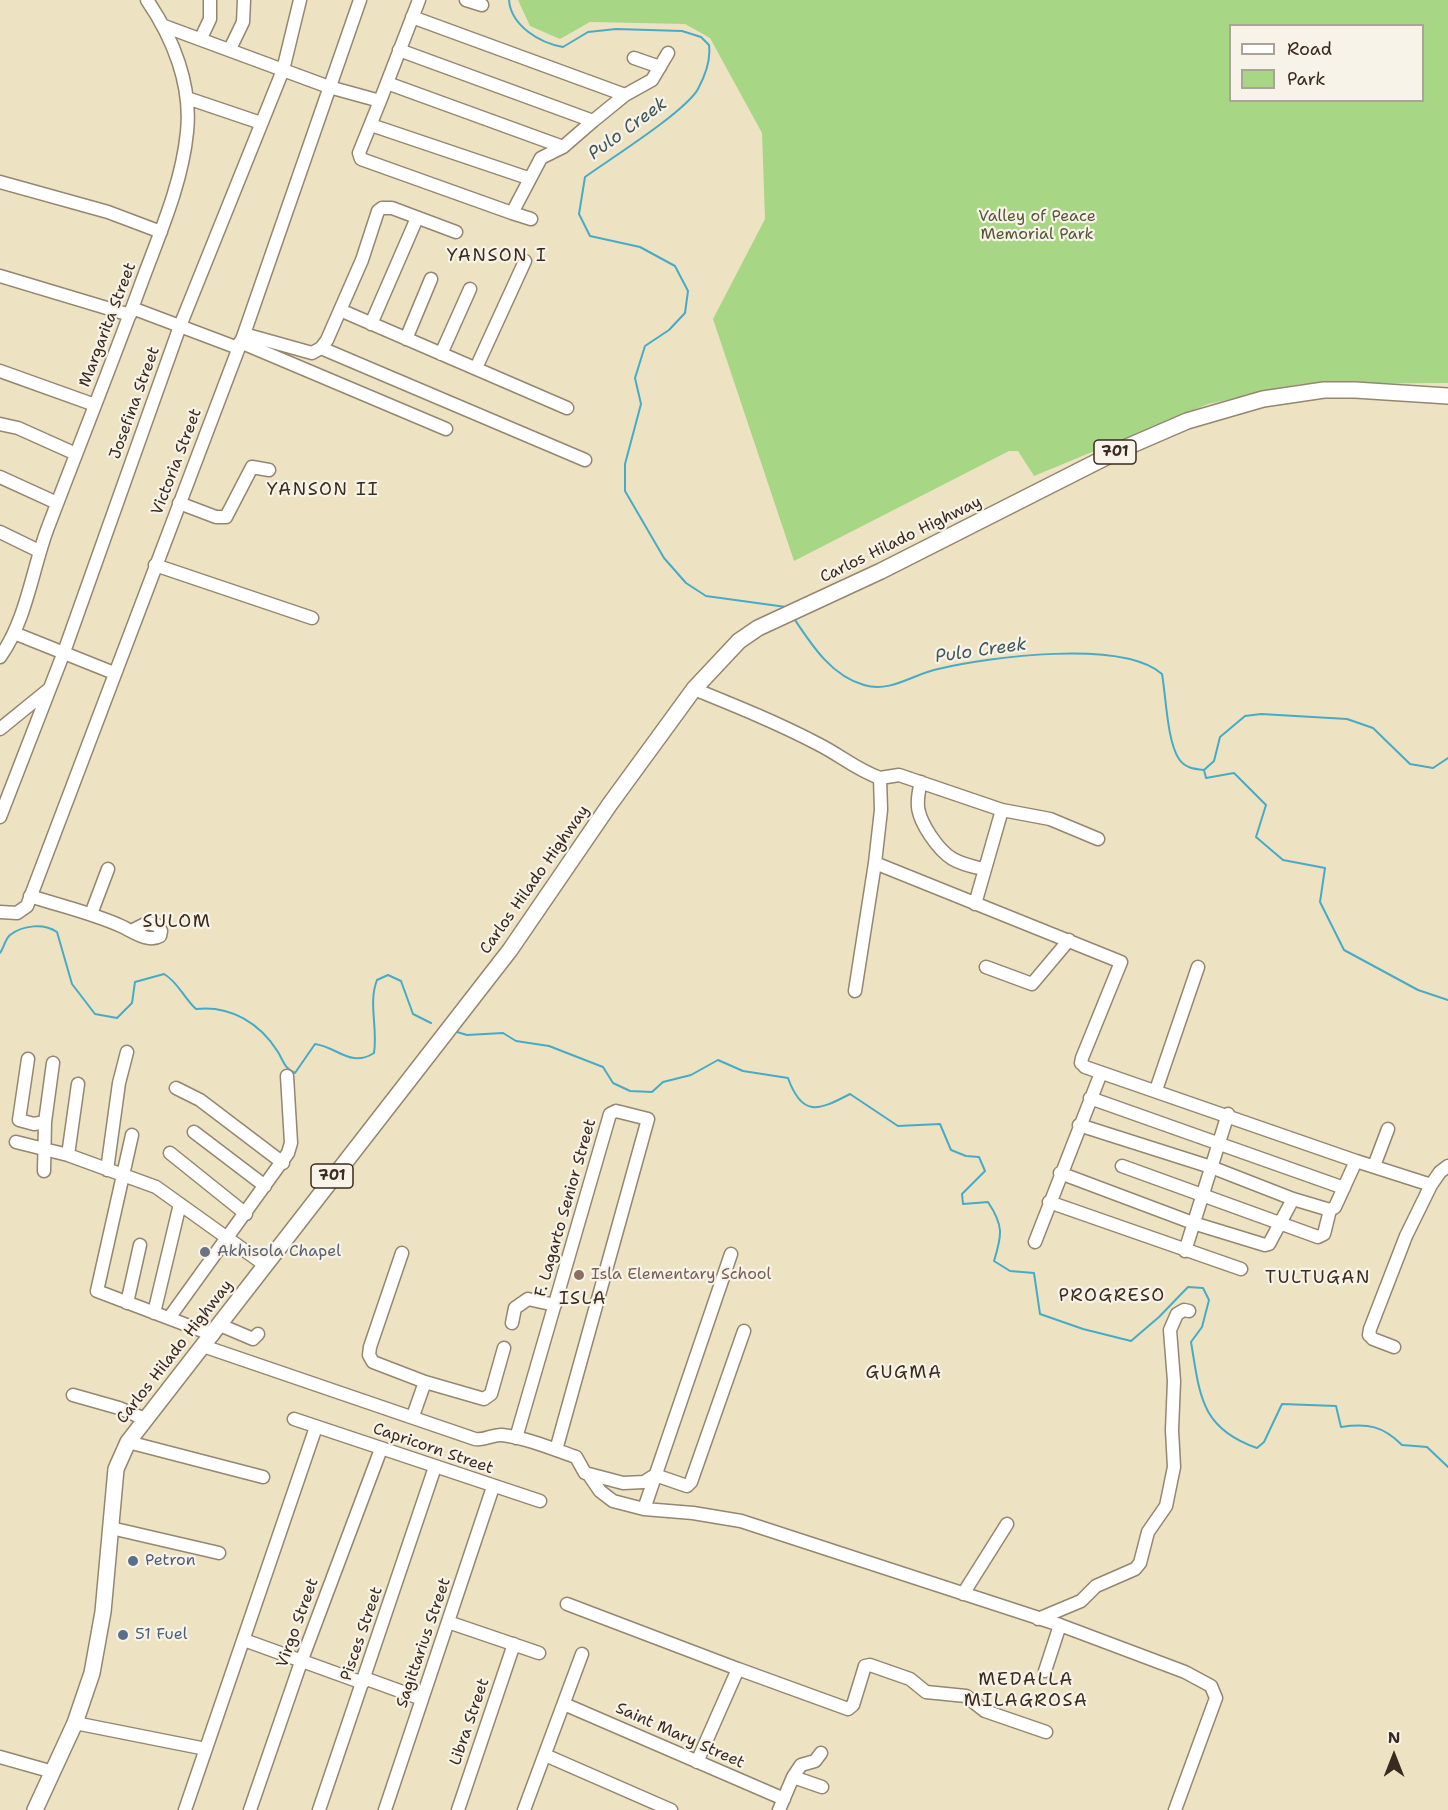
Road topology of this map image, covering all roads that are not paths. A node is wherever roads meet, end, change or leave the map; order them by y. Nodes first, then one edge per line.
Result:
1 (147, 0) edge
2 (210, 0) edge
3 (244, 0) edge
4 (300, 0) edge
5 (360, 0) edge
6 (419, 0) edge
7 (466, 0) edge
8 (482, 5) dead end
9 (412, 17) junction
10 (164, 26) junction
11 (201, 38) junction
12 (230, 49) junction
13 (399, 50) junction
14 (668, 53) dead end
15 (634, 58) dead end
16 (660, 68) junction
17 (283, 70) junction
18 (387, 83) junction
19 (328, 87) junction
20 (625, 95) junction
21 (187, 98) junction
22 (380, 101) junction
23 (593, 121) junction
24 (261, 123) junction
25 (372, 125) junction
26 (563, 147) junction
27 (528, 178) junction
28 (0, 182) edge
29 (512, 213) junction
30 (417, 218) junction
31 (531, 219) dead end
32 (160, 232) junction
33 (456, 232) dead end
34 (525, 261) dead end
35 (0, 276) edge
36 (431, 279) dead end
37 (470, 288) dead end
38 (340, 310) junction
39 (131, 312) junction
40 (370, 324) junction
41 (180, 326) junction
42 (406, 339) junction
43 (240, 341) junction
44 (321, 348) junction
45 (441, 354) junction
46 (476, 368) junction
47 (0, 371) edge
48 (1448, 396) edge
49 (95, 405) junction
50 (567, 408) dead end
51 (0, 424) edge
52 (446, 429) dead end
53 (76, 454) junction
54 (585, 460) dead end
55 (269, 470) dead end
56 (0, 477) edge
57 (57, 503) junction
58 (179, 503) junction
59 (0, 532) edge
60 (39, 551) junction
61 (155, 565) junction
62 (312, 618) dead end
63 (14, 633) junction
64 (64, 652) junction
65 (0, 657) edge
66 (114, 673) junction
67 (48, 689) junction
68 (694, 689) junction
69 (0, 729) edge
70 (879, 778) junction
71 (13, 782) junction
72 (921, 782) junction
73 (0, 788) edge
74 (1002, 810) junction
75 (0, 817) edge
76 (1098, 839) dead end
77 (875, 863) junction
78 (108, 869) dead end
79 (983, 869) junction
80 (30, 896) junction
81 (975, 904) junction
82 (0, 912) edge
83 (91, 914) junction
84 (131, 931) dead end
85 (1069, 940) junction
86 (986, 968) dead end
87 (1198, 968) dead end
88 (855, 991) dead end
89 (127, 1053) dead end
90 (28, 1059) dead end
91 (53, 1063) dead end
92 (1101, 1073) junction
93 (287, 1076) dead end
94 (78, 1084) dead end
95 (176, 1088) dead end
96 (1156, 1090) junction
97 (1090, 1098) junction
98 (1228, 1114) junction
99 (45, 1122) junction
100 (1079, 1125) junction
101 (1388, 1129) dead end
102 (194, 1132) dead end
103 (132, 1135) dead end
104 (16, 1142) dead end
105 (1219, 1144) junction
106 (46, 1149) junction
107 (170, 1153) dead end
108 (68, 1155) junction
109 (1356, 1161) junction
110 (283, 1162) junction
111 (1122, 1166) dead end
112 (1374, 1166) junction
113 (1448, 1166) edge
114 (1211, 1167) junction
115 (107, 1170) junction
116 (44, 1171) dead end
117 (1060, 1173) junction
118 (122, 1175) junction
119 (1431, 1185) junction
120 (265, 1186) junction
121 (1344, 1188) junction
122 (1203, 1195) junction
123 (1293, 1199) junction
124 (1049, 1202) junction
125 (180, 1204) junction
126 (1330, 1210) junction
127 (246, 1214) junction
128 (1193, 1223) junction
129 (1278, 1225) junction
130 (226, 1238) junction
131 (1035, 1242) dead end
132 (140, 1245) dead end
133 (1185, 1251) junction
134 (402, 1252) dead end
135 (731, 1254) dead end
136 (265, 1265) junction
137 (1241, 1269) dead end
138 (127, 1303) junction
139 (555, 1305) junction
140 (1189, 1311) dead end
141 (154, 1313) junction
142 (169, 1318) junction
143 (512, 1323) dead end
144 (744, 1331) dead end
145 (258, 1334) dead end
146 (212, 1336) junction
147 (1394, 1347) dead end
148 (504, 1348) dead end
149 (425, 1382) junction
150 (73, 1395) dead end
151 (413, 1416) junction
152 (145, 1419) junction
153 (294, 1419) dead end
154 (316, 1427) junction
155 (516, 1438) junction
156 (128, 1442) junction
157 (381, 1449) junction
158 (556, 1450) junction
159 (435, 1467) junction
160 (589, 1475) junction
161 (655, 1475) junction
162 (263, 1477) dead end
163 (493, 1487) junction
164 (540, 1502) dead end
165 (644, 1509) junction
166 (1008, 1524) dead end
167 (111, 1528) junction
168 (219, 1553) dead end
169 (963, 1594) junction
170 (567, 1604) dead end
171 (1038, 1619) junction
172 (448, 1622) junction
173 (1060, 1625) junction
174 (244, 1640) junction
175 (514, 1644) junction
176 (539, 1653) dead end
177 (582, 1654) dead end
178 (301, 1662) junction
179 (738, 1669) junction
180 (1045, 1671) dead end
181 (363, 1680) junction
182 (423, 1699) junction
183 (564, 1704) junction
184 (75, 1723) junction
185 (1046, 1732) dead end
186 (206, 1749) junction
187 (821, 1753) dead end
188 (545, 1755) junction
189 (0, 1757) edge
190 (697, 1762) junction
191 (53, 1772) junction
192 (793, 1777) junction
193 (822, 1787) dead end
194 (781, 1805) edge
195 (525, 1807) edge
196 (35, 1810) edge
197 (185, 1810) edge
198 (250, 1810) edge
199 (319, 1810) edge
200 (385, 1810) edge
201 (458, 1810) edge
202 (539, 1810) edge
203 (671, 1810) edge
204 (1175, 1810) edge

1 - 10 street, Margarita Street
2 - 11 street
3 - 12 street
4 - 17 street, Josefina Street
5 - 19 street, Victoria Street
6 - 9 street
7 - 8 street
9 - 13 street
9 - 20 street
10 - 11 street
10 - 21 street, Margarita Street
11 - 12 street
12 - 17 street
13 - 18 street
13 - 23 street
14 - 16 street
15 - 16 street
16 - 20 street
17 - 19 street
17 - 24 street, Josefina Street
18 - 22 street
18 - 26 street
19 - 22 street
19 - 43 street, Victoria Street
20 - 23 street
21 - 24 street
21 - 32 street, Margarita Street
22 - 25 street
23 - 26 street
24 - 41 street, Josefina Street
25 - 27 street
25 - 29 street
26 - 27 street
27 - 29 street
28 - 32 street
29 - 31 street
30 - 33 street
30 - 38 street
30 - 40 street
32 - 39 street, Margarita Street
34 - 46 street
35 - 39 street
36 - 42 street
37 - 45 street
38 - 40 street
38 - 44 street
39 - 41 street
39 - 49 street, Margarita Street
40 - 42 street
41 - 43 street
41 - 64 street, Josefina Street
42 - 45 street
43 - 44 street
43 - 52 street
43 - 58 street, Victoria Street
44 - 54 street
45 - 46 street
46 - 50 street
47 - 49 street
48 - 68 main road, Carlos Hilado Highway / 701
49 - 53 street, Margarita Street
51 - 53 street
53 - 57 street, Margarita Street
55 - 58 street
56 - 57 street
57 - 60 street, Margarita Street
58 - 61 street, Victoria Street
59 - 60 street
60 - 63 street, Margarita Street
61 - 62 street
61 - 66 street, Victoria Street
63 - 64 street
63 - 65 street, Margarita Street
64 - 66 street
64 - 67 street, Josefina Street
66 - 80 street, Victoria Street
67 - 69 street
67 - 71 street, Josefina Street
68 - 70 street
68 - 136 main road, Carlos Hilado Highway / 701
70 - 72 street
70 - 77 street
71 - 73 street
71 - 75 street, Josefina Street
72 - 74 street
72 - 79 street
74 - 76 street
74 - 79 street
77 - 81 street
77 - 88 street
78 - 83 street
79 - 81 street
80 - 82 street, Victoria Street
80 - 83 street
81 - 85 street
83 - 84 street
85 - 86 street
85 - 92 street
87 - 96 street
89 - 115 street
90 - 99 street
91 - 99 street
92 - 96 street
92 - 97 street
93 - 110 street
94 - 108 street
95 - 110 street
96 - 98 street
97 - 100 street
97 - 105 street
98 - 105 street
98 - 109 street
99 - 106 street
100 - 114 street
100 - 117 street
101 - 112 street
102 - 120 street
103 - 118 street
104 - 106 street
105 - 114 street
105 - 121 street
106 - 108 street
106 - 116 street
107 - 127 street
108 - 115 street
109 - 112 street
109 - 121 street
110 - 120 street
111 - 122 street
112 - 119 street
113 - 119 street
114 - 122 street
114 - 123 street
115 - 118 street
117 - 124 street
117 - 128 street
118 - 125 street
118 - 138 street
119 - 147 street
120 - 127 street
121 - 126 street
122 - 128 street
122 - 129 street
123 - 126 street
123 - 129 street
124 - 131 street
124 - 133 street
125 - 130 street
125 - 141 street
126 - 129 street
127 - 130 street
128 - 129 street
128 - 133 street
130 - 136 street
130 - 142 street
132 - 138 street
133 - 137 street
134 - 149 street
135 - 161 street
136 - 146 main road, Carlos Hilado Highway / 701
138 - 141 street
139 - 143 street
139 - 155 street, F. Lagarto Senior Street
139 - 158 street, F. Lagarto Senior Street
140 - 171 street
141 - 142 street
142 - 146 street
144 - 161 street
145 - 146 street
146 - 151 street
146 - 152 main road, Carlos Hilado Highway / 701
148 - 149 street
149 - 151 street
150 - 152 street
151 - 155 street
152 - 156 main road, Carlos Hilado Highway / 701
153 - 154 street, Capricorn Street
154 - 157 street, Capricorn Street
154 - 174 street
155 - 158 street
156 - 162 street
156 - 167 main road, Carlos Hilado Highway / 701
157 - 159 street, Capricorn Street
157 - 178 street, Virgo Street
158 - 160 street
159 - 163 street, Capricorn Street
159 - 181 street, Pisces Street
160 - 161 street
160 - 165 street
161 - 165 street
163 - 164 street, Capricorn Street
163 - 172 street, Sagittarius Street
165 - 169 street
166 - 169 street
167 - 168 street
167 - 184 main road, Carlos Hilado Highway / 701
169 - 171 street
170 - 179 street
171 - 173 street
172 - 175 street
172 - 182 street, Sagittarius Street
173 - 180 street
173 - 204 street
174 - 178 street
174 - 186 street
175 - 176 street
175 - 201 street, Libra Street
177 - 183 street
178 - 181 street
178 - 198 street, Virgo Street
179 - 185 street
179 - 190 street
181 - 182 street
181 - 199 street, Pisces Street
182 - 200 street, Sagittarius Street
183 - 188 street
183 - 190 street, Saint Mary Street
184 - 186 street
184 - 191 main road, Carlos Hilado Highway / 701
186 - 197 street
187 - 192 street
188 - 195 street
188 - 203 street
189 - 191 street
190 - 194 street, Saint Mary Street
191 - 196 main road, Carlos Hilado Highway / 701
192 - 193 street
192 - 194 street
195 - 202 street

